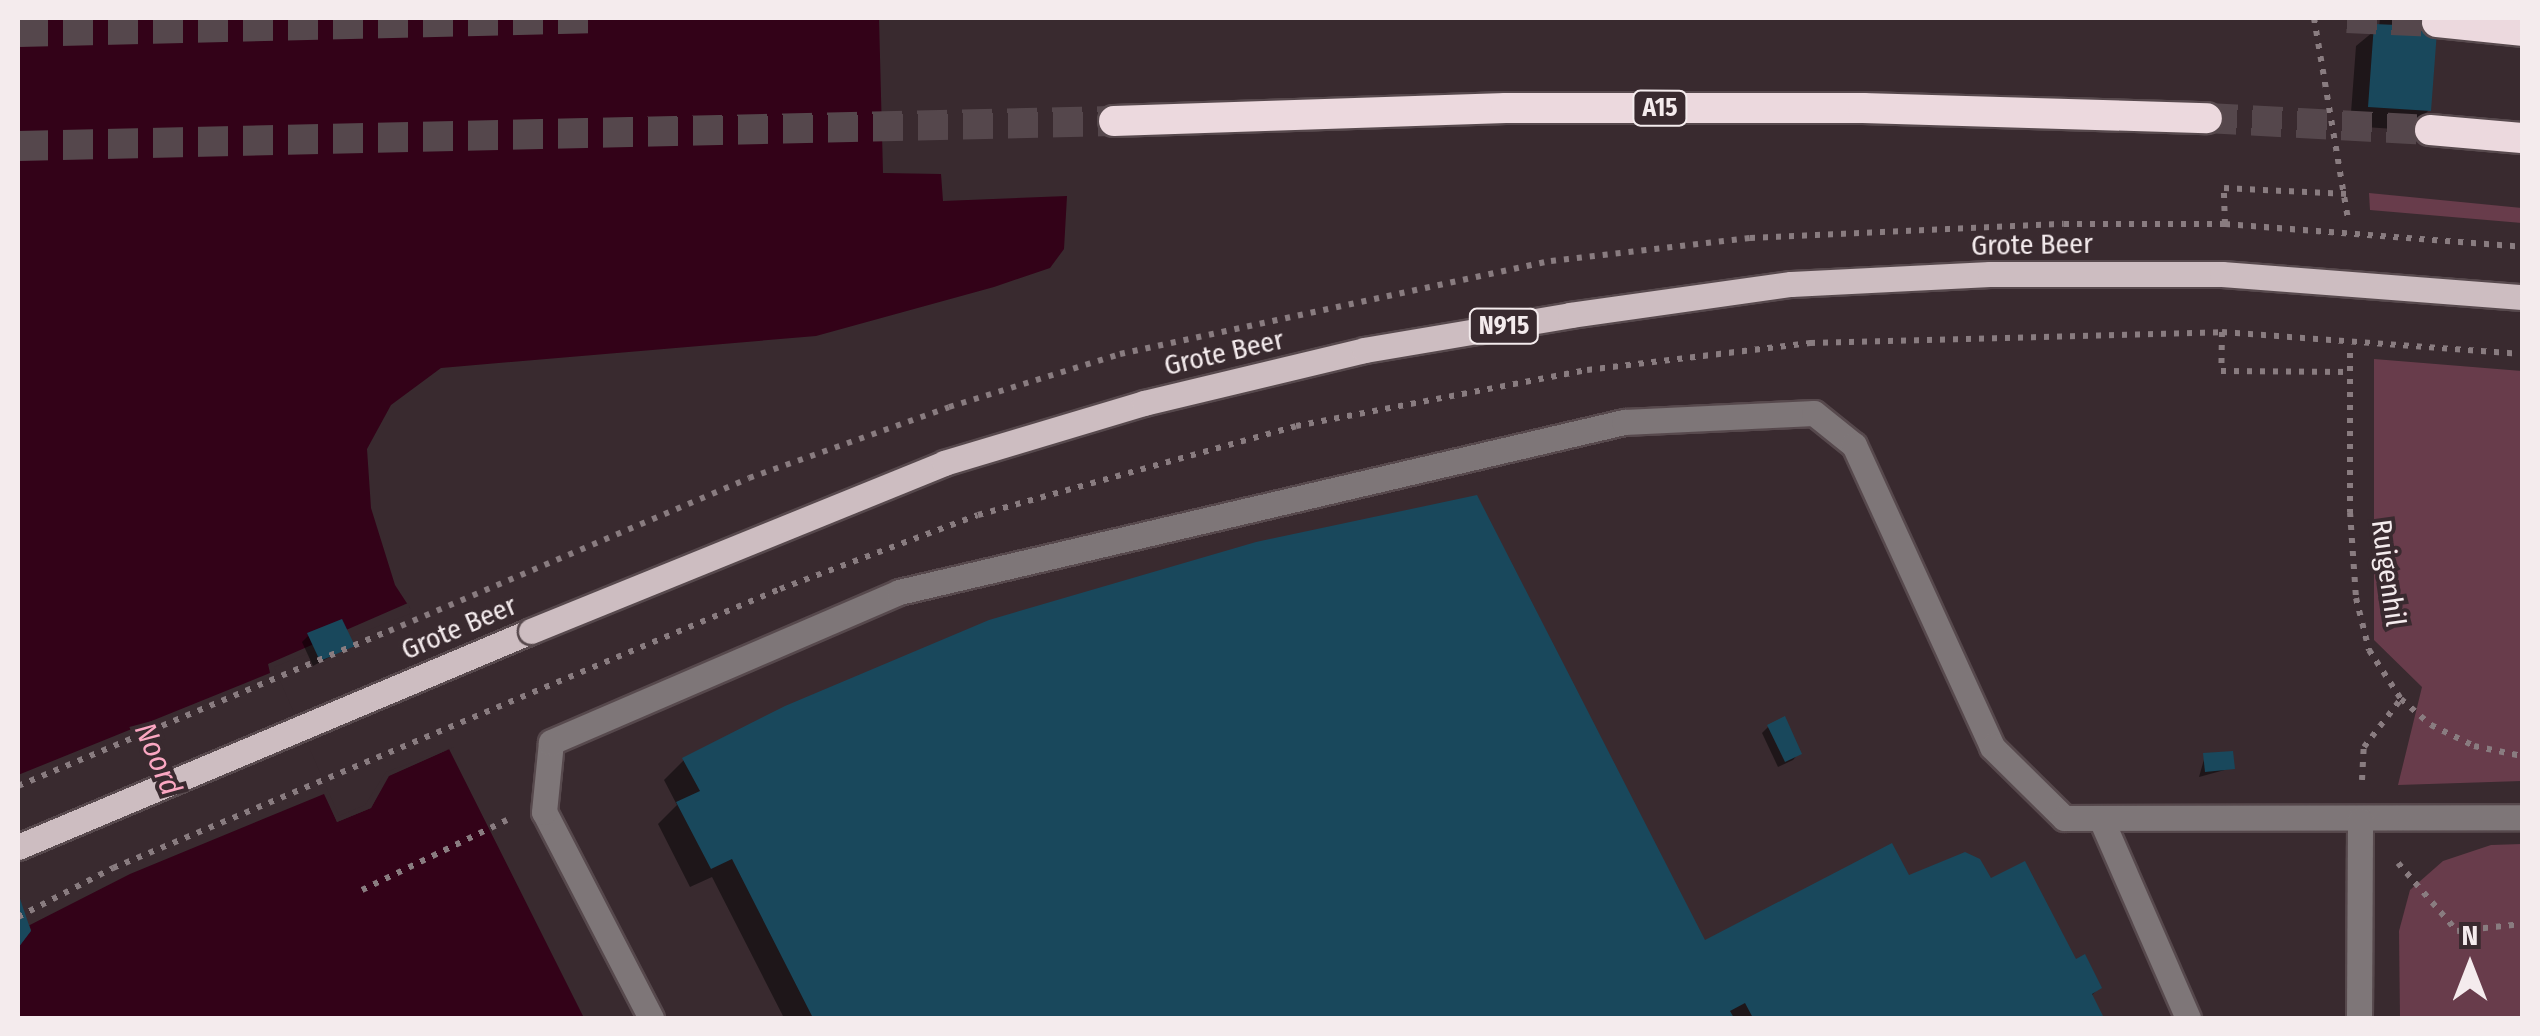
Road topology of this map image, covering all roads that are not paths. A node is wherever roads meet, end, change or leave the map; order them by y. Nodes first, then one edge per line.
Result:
1 (2437, 22) dead end
2 (2522, 31) edge
3 (2206, 118) tunnel mouth
4 (1114, 121) tunnel mouth
5 (2430, 130) tunnel mouth
6 (2522, 138) edge
7 (2522, 297) edge
8 (2522, 817) edge
9 (2101, 819) junction
10 (2360, 820) junction
11 (18, 847) edge
12 (651, 1018) edge
13 (2188, 1018) edge
14 (2359, 1018) edge

1 - 2 highway
3 - 4 highway, A15
5 - 6 highway
7 - 11 main road, Grote Beer / N915, bridge
8 - 10 street
9 - 10 street
9 - 12 street
9 - 13 street
10 - 14 street

